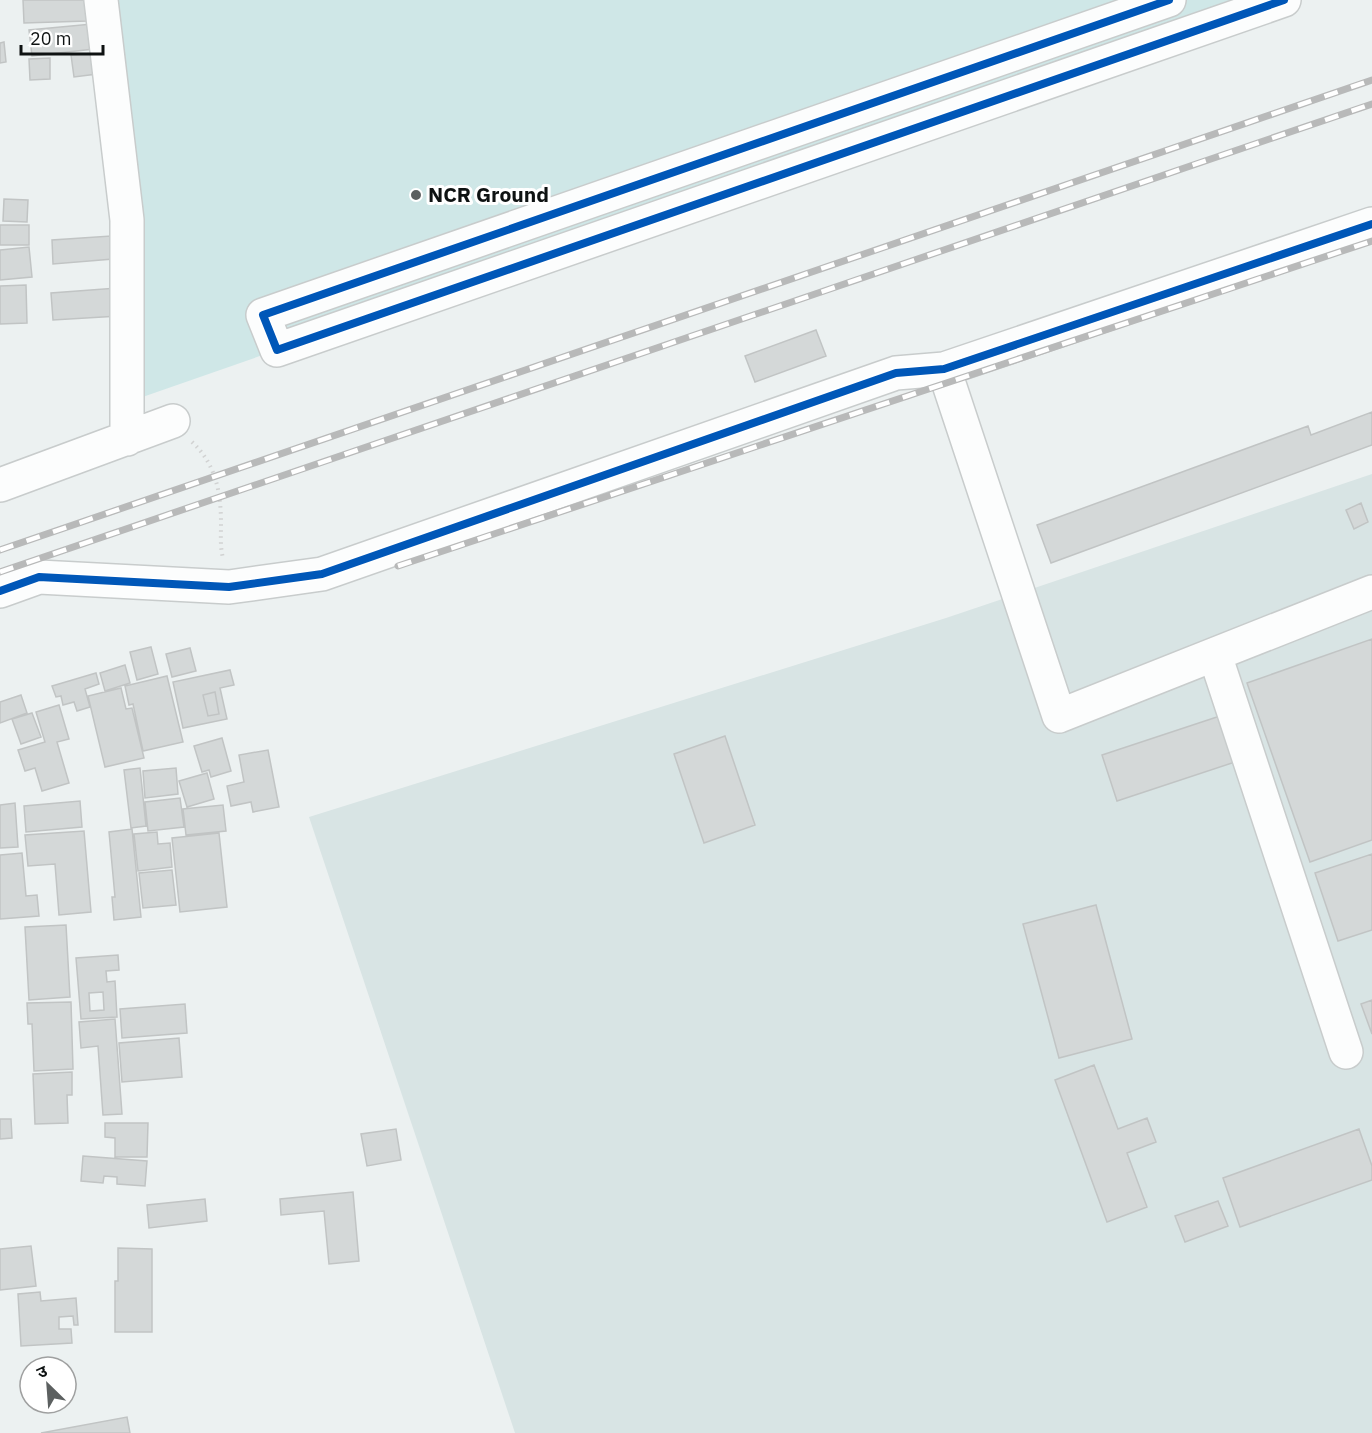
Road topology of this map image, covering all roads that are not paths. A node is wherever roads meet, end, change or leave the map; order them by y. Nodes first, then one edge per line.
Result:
1 (101, 0) edge
2 (1169, 0) edge
3 (1284, 0) edge
4 (1372, 224) edge
5 (944, 369) junction
6 (173, 422) road end
7 (128, 439) junction
8 (0, 484) edge
9 (0, 591) edge
10 (1372, 592) edge
11 (1215, 655) junction
12 (1346, 1052) dead end

1 - 7 street
2 - 3 street
4 - 5 street
5 - 9 street
5 - 11 street
6 - 7 street
7 - 8 street
10 - 11 street
11 - 12 street

